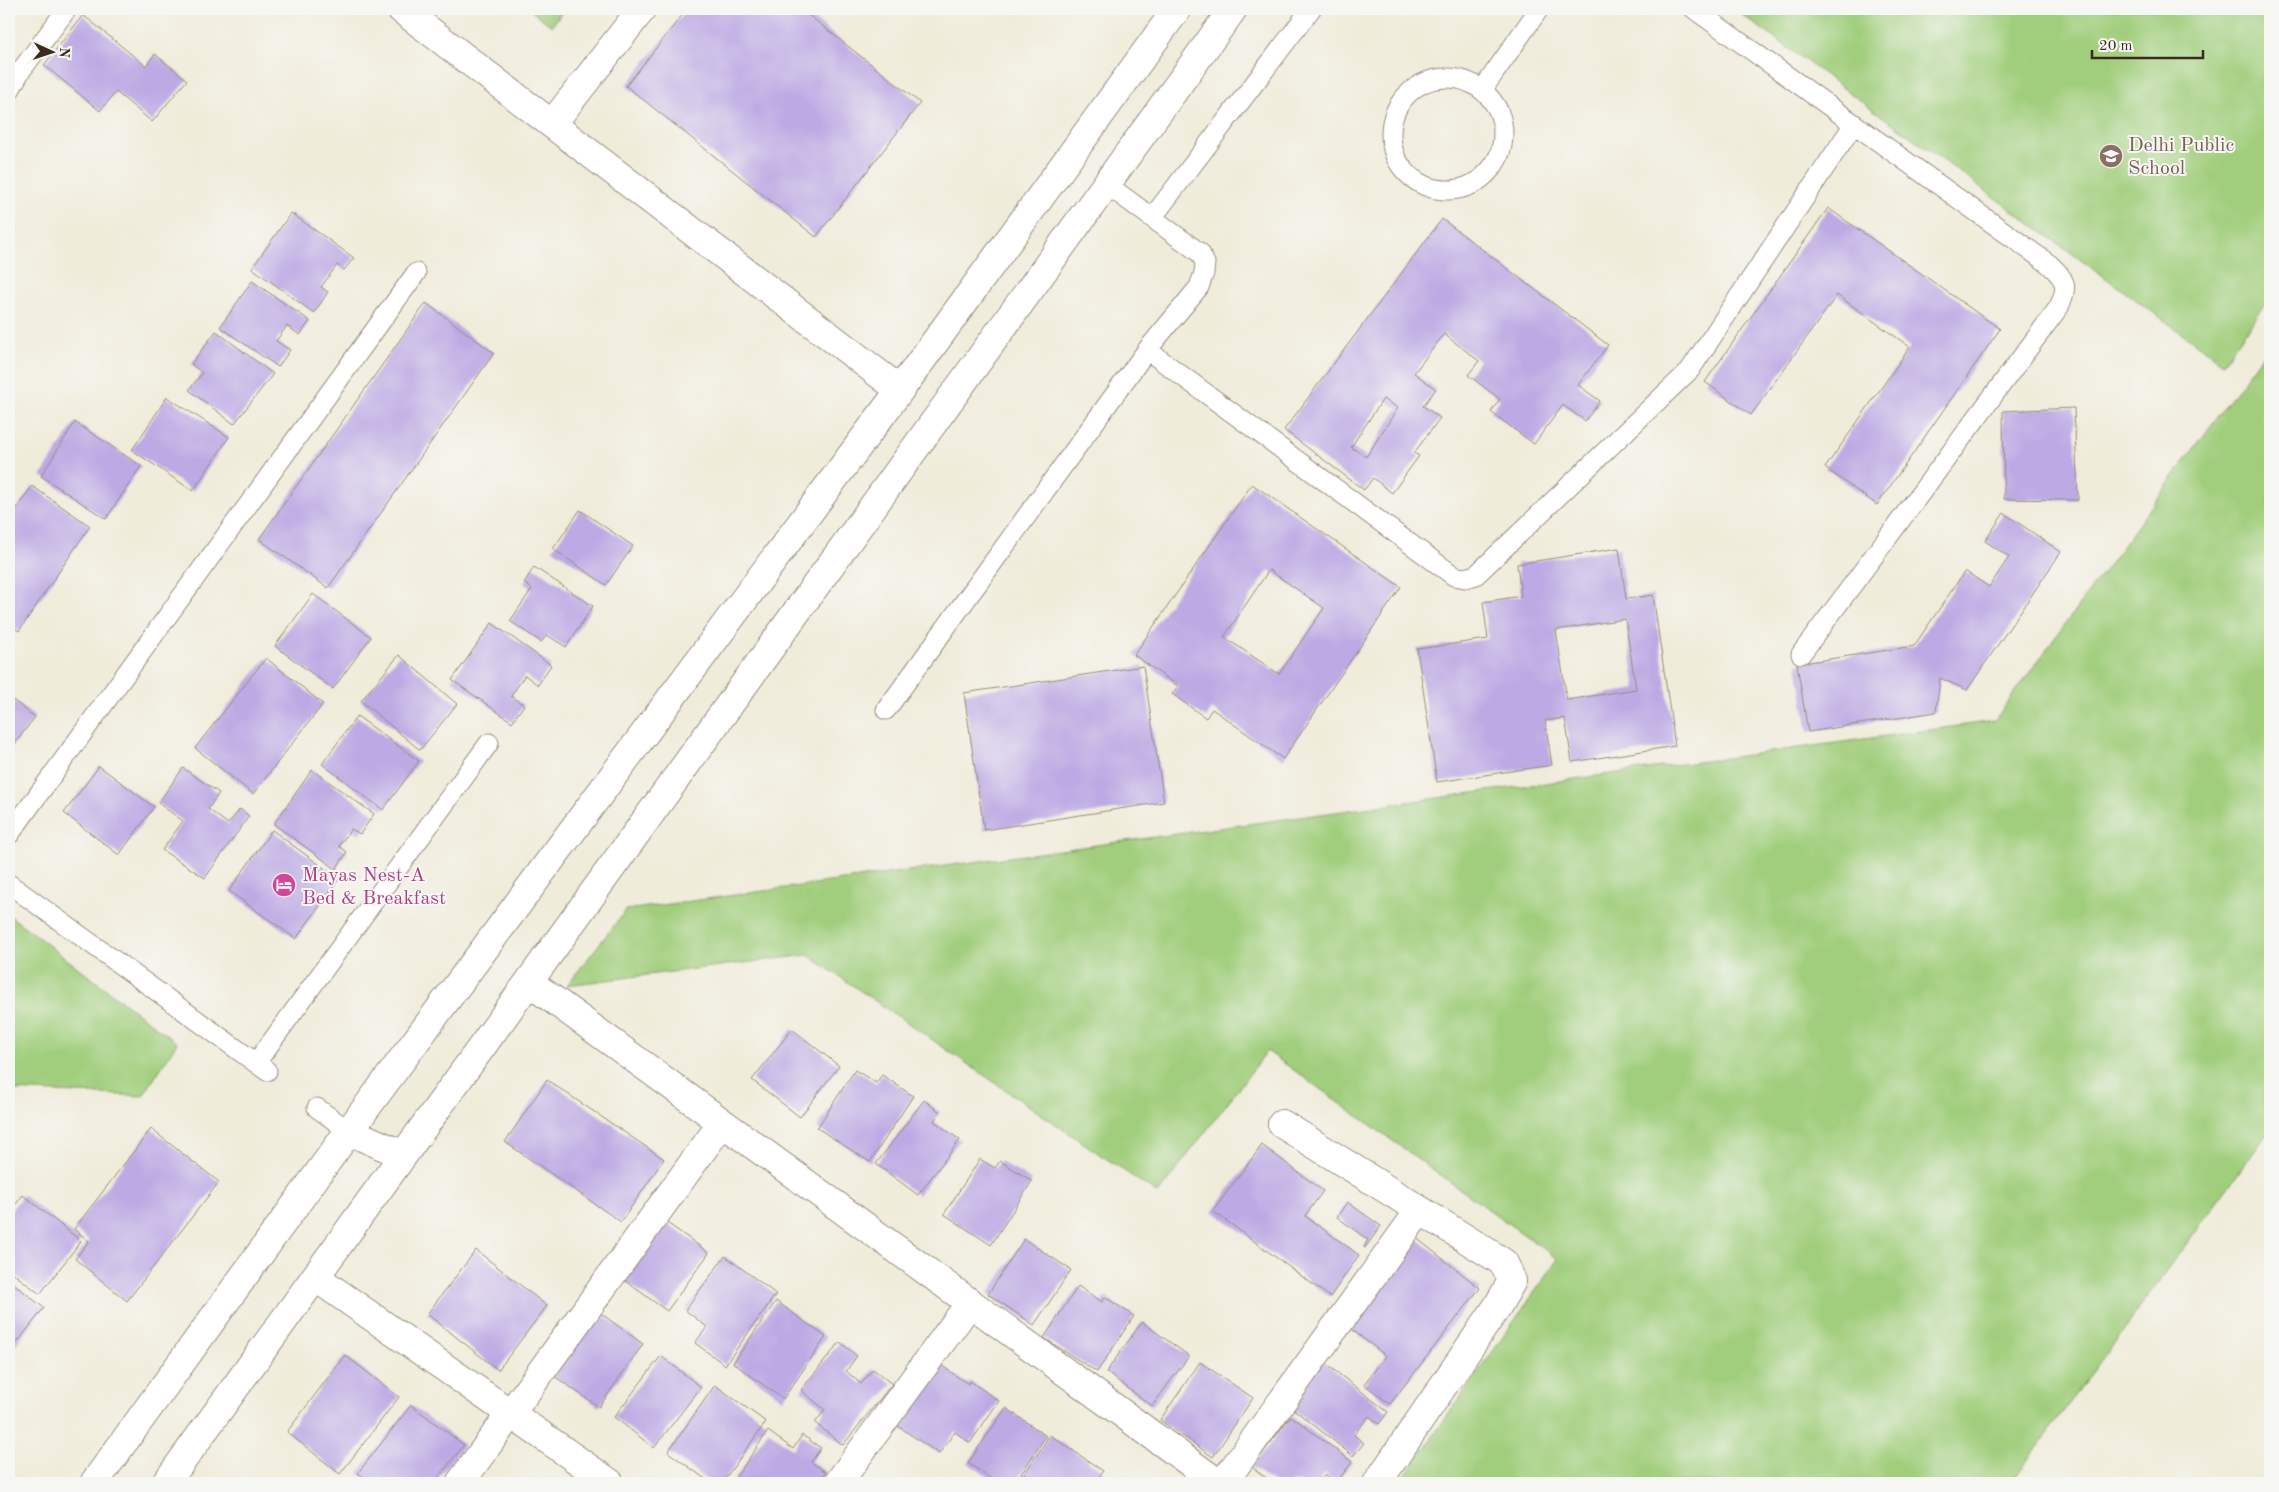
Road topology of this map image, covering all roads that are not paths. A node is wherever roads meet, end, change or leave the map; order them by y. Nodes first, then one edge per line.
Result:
1 (67, 9) edge
2 (401, 9) edge
3 (642, 9) edge
4 (1177, 9) edge
5 (1233, 9) edge
6 (1311, 9) edge
7 (1539, 9) edge
8 (1694, 9) edge
9 (1483, 89) junction
10 (9, 92) edge
11 (552, 124) junction
12 (1854, 124) junction
13 (1106, 184) junction
14 (1152, 218) junction
15 (416, 273) dead end
16 (1147, 350) junction
17 (900, 390) junction
18 (1801, 654) dead end
19 (886, 710) dead end
20 (489, 743) dead end
21 (9, 835) edge
22 (9, 884) edge
23 (528, 982) junction
24 (317, 1108) dead end
25 (722, 1122) junction
26 (1282, 1124) dead end
27 (349, 1131) junction
28 (404, 1155) junction
29 (1420, 1210) junction
30 (315, 1277) junction
31 (970, 1303) junction
32 (510, 1414) junction
33 (94, 1483) edge
34 (166, 1483) edge
35 (460, 1483) edge
36 (610, 1483) edge
37 (838, 1483) edge
38 (1218, 1483) edge
39 (1223, 1483) edge
40 (1377, 1483) edge

1 - 10 lane
2 - 11 street
3 - 11 street
4 - 17 street
5 - 13 street
6 - 14 lane
7 - 9 lane
8 - 12 lane
9 - 9 lane
11 - 17 street
12 - 16 lane
12 - 18 lane
13 - 14 lane
13 - 23 street
14 - 16 lane
15 - 21 lane
16 - 19 lane
17 - 27 street
20 - 22 lane
23 - 25 street
23 - 28 street
24 - 27 lane
25 - 31 street
25 - 32 street
26 - 29 street
27 - 28 street
27 - 33 street
28 - 30 street
29 - 39 street
29 - 40 street
30 - 32 street
30 - 34 street
31 - 37 street
31 - 38 street
32 - 35 street
32 - 36 street

